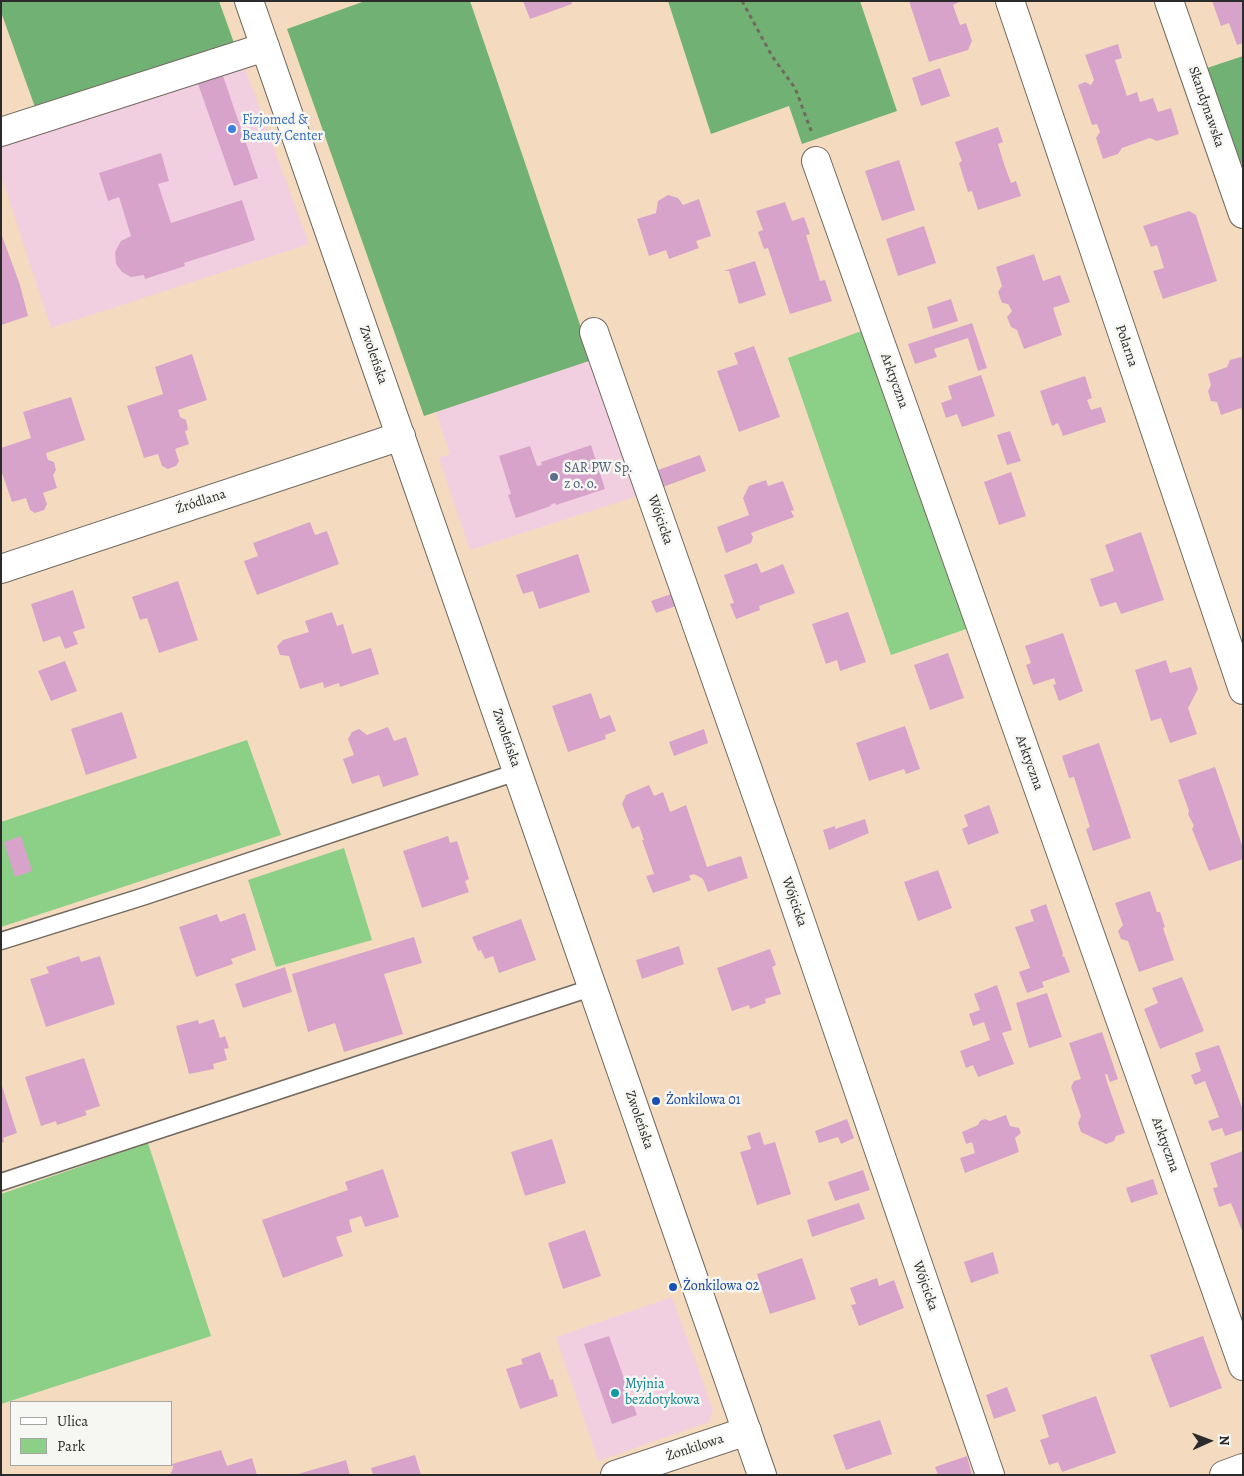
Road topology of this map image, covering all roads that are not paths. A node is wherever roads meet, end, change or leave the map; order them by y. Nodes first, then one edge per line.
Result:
1 (249, 1) edge
2 (1010, 1) edge
3 (1169, 1) edge
4 (265, 47) junction
5 (1, 132) edge
6 (816, 161) road end
7 (1243, 214) edge
8 (594, 332) dead end
9 (401, 436) junction
10 (1, 569) edge
11 (1243, 690) edge
12 (517, 772) junction
13 (1, 941) edge
14 (594, 987) junction
15 (1, 1182) edge
16 (1243, 1366) edge
17 (747, 1431) junction
18 (1243, 1468) edge
19 (615, 1475) edge
20 (762, 1475) edge
21 (990, 1475) edge
22 (1224, 1475) edge

1 - 4 street, Zwoleńska
2 - 11 street, Polarna
3 - 7 street, Skandynawska
4 - 5 street
4 - 9 street, Zwoleńska
6 - 16 street, Arktyczna
8 - 21 street, Wójcicka
9 - 10 street, Źródlana
9 - 12 street, Zwoleńska
12 - 13 lane
12 - 14 street, Zwoleńska
14 - 15 lane
14 - 17 street, Zwoleńska
17 - 19 street, Żonkilowa
17 - 20 street, Zwoleńska
18 - 22 street

